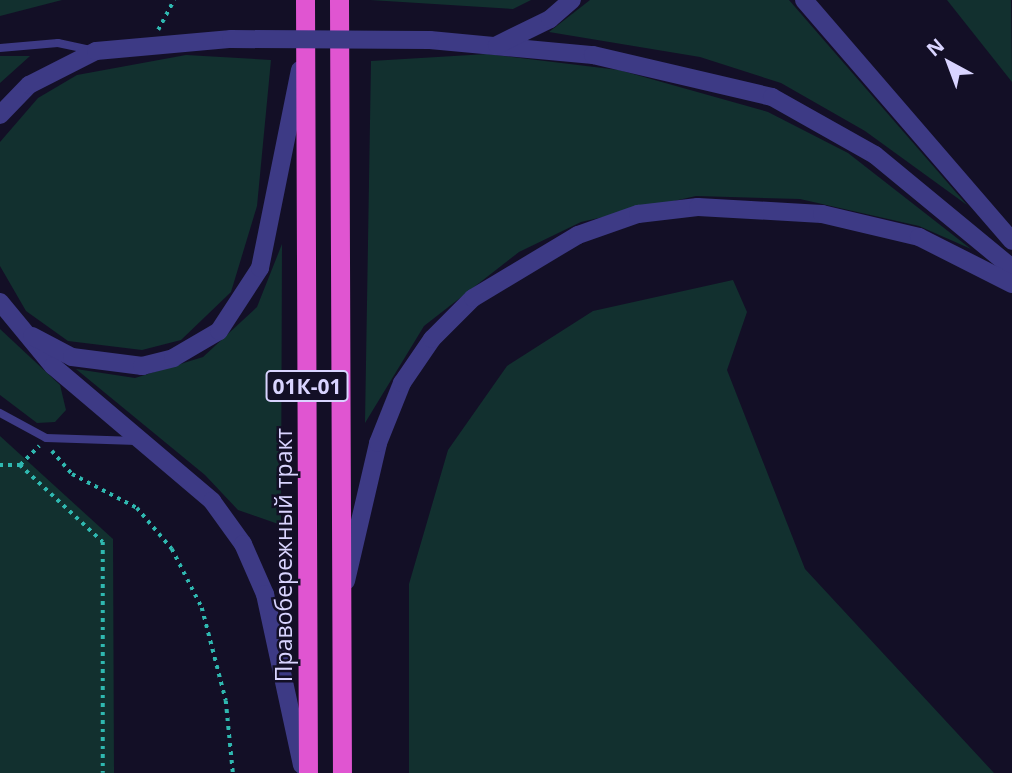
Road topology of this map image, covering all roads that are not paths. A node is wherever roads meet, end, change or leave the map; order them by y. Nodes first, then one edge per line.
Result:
1 (305, 0) edge
2 (339, 0) edge
3 (345, 0) edge
4 (572, 0) edge
5 (804, 0) edge
6 (339, 36) junction
7 (305, 37) junction
8 (495, 46) junction
9 (0, 48) edge
10 (96, 51) junction
11 (0, 115) edge
12 (1012, 241) edge
13 (1012, 268) edge
14 (1012, 284) edge
15 (0, 302) edge
16 (19, 329) junction
17 (0, 412) edge
18 (143, 441) junction
19 (342, 601) junction
20 (306, 773) edge
21 (342, 773) edge

1 - 7 highway, Правобережный тракт / 01К-01
2 - 6 highway, 01К-01
3 - 6 street
4 - 8 street
5 - 12 street
6 - 19 highway, 01К-01
7 - 16 street
7 - 20 highway, Правобережный тракт / 01К-01
8 - 10 street, bridge
8 - 13 street
9 - 10 lane
10 - 11 street
14 - 19 street
15 - 16 street
16 - 18 street
17 - 18 lane
18 - 20 street
19 - 21 highway, 01К-01

